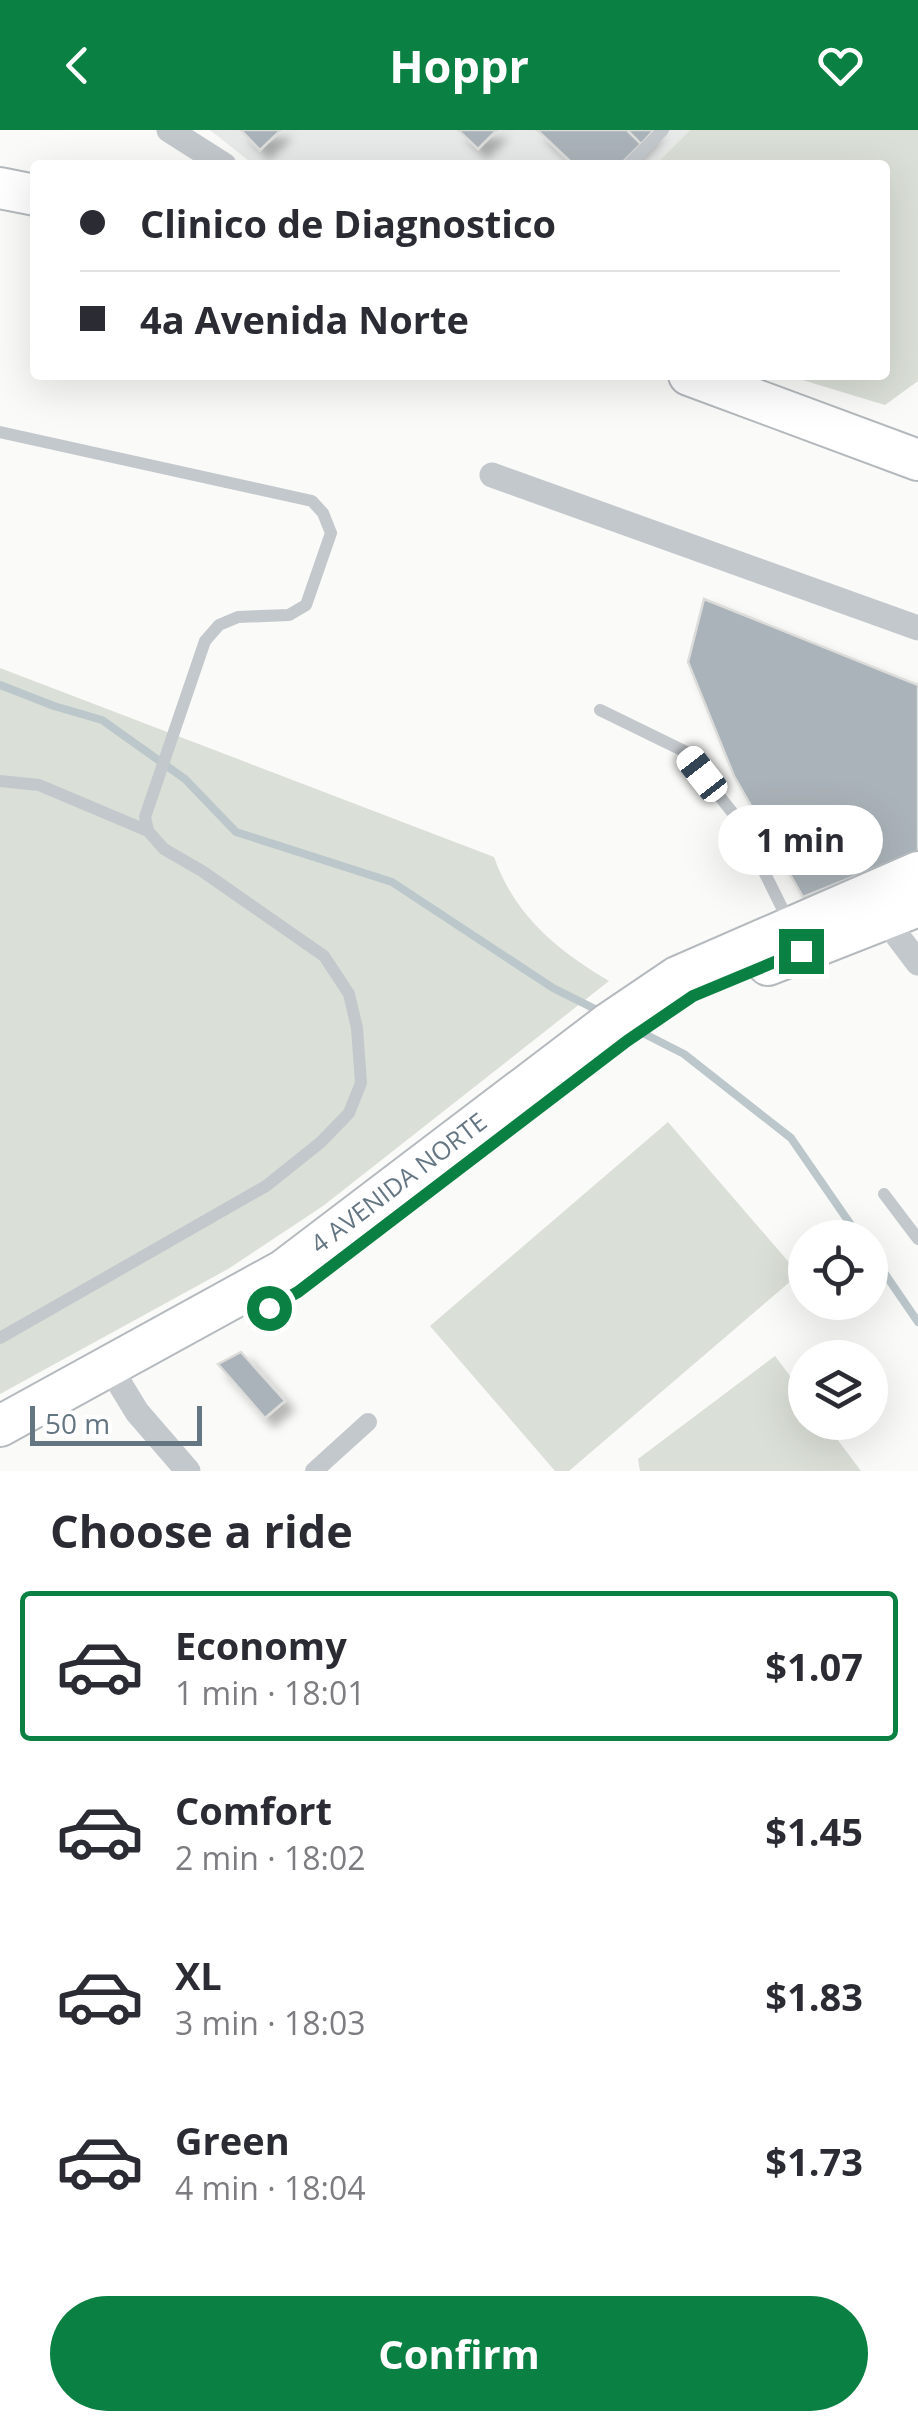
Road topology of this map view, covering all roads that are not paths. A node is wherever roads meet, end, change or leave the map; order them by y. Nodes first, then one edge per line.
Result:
1 (170, 130) edge
2 (663, 130) edge
3 (216, 160) edge
4 (633, 160) edge
5 (0, 188) edge
6 (30, 194) edge
7 (702, 380) edge
8 (0, 432) edge
9 (918, 460) edge
10 (492, 476) dead end
11 (918, 628) edge
12 (600, 710) dead end
13 (0, 780) edge
14 (148, 832) junction
15 (918, 872) edge
16 (890, 906) edge
17 (796, 939) junction
18 (918, 963) edge
19 (884, 1194) dead end
20 (918, 1239) edge
21 (0, 1338) edge
22 (115, 1378) junction
23 (368, 1422) dead end
24 (0, 1426) edge
25 (0, 1454) edge
26 (188, 1471) edge
27 (314, 1471) edge

1 - 3 street
2 - 4 lane
5 - 6 main road
7 - 9 main road
8 - 14 lane
10 - 11 street
12 - 17 lane
13 - 14 lane
14 - 21 lane
15 - 16 main road, 4 AVENIDA NORTE
16 - 17 main road, 4 AVENIDA NORTE
16 - 18 street
17 - 22 main road, 4 AVENIDA NORTE
19 - 20 lane
22 - 24 main road, 4 AVENIDA NORTE
22 - 25 main road, 4 AVENIDA NORTE
22 - 26 street
23 - 27 street

